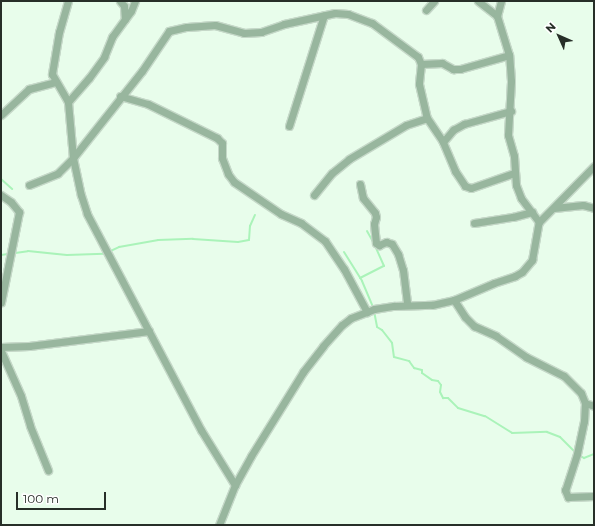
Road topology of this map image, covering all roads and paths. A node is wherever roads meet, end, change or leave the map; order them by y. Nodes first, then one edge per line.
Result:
1 (68, 1) edge
2 (120, 1) edge
3 (135, 1) edge
4 (434, 1) edge
5 (478, 1) edge
6 (502, 1) edge
7 (426, 10) dead end
8 (324, 15) junction
9 (497, 16) junction
10 (125, 19) junction
11 (509, 55) junction
12 (421, 64) junction
13 (55, 82) junction
14 (120, 96) junction
15 (68, 102) junction
16 (510, 112) junction
17 (1, 116) edge
18 (427, 118) junction
19 (289, 126) dead end
20 (443, 142) junction
21 (73, 158) junction
22 (594, 166) edge
23 (514, 172) junction
24 (360, 184) dead end
25 (29, 185) dead end
26 (314, 194) dead end
27 (1, 195) edge
28 (554, 208) junction
29 (594, 208) edge
30 (532, 212) junction
31 (539, 222) junction
32 (474, 223) dead end
33 (454, 300) junction
34 (1, 302) edge
35 (407, 305) junction
36 (366, 312) junction
37 (149, 331) junction
38 (1, 347) edge
39 (1, 351) edge
40 (585, 403) junction
41 (594, 406) edge
42 (48, 470) dead end
43 (235, 485) junction
44 (594, 496) edge
45 (219, 525) edge

1 - 13 street
2 - 10 street
3 - 10 street
4 - 7 street
5 - 9 street
6 - 9 street
8 - 12 street
8 - 14 street
8 - 19 street
9 - 11 street
10 - 15 street
11 - 12 street
11 - 16 street
12 - 18 street
13 - 15 street
13 - 17 street
14 - 21 street
14 - 36 street
15 - 21 street
16 - 20 street
16 - 23 street
18 - 20 street
18 - 26 street
20 - 23 street
21 - 25 street
21 - 37 street
22 - 28 street
23 - 30 street
24 - 35 street
27 - 34 street
28 - 29 street
28 - 31 street
30 - 31 street
30 - 32 street
31 - 33 street
33 - 35 street
33 - 40 street
35 - 36 street
36 - 43 street
37 - 38 street
37 - 43 street
39 - 42 street
40 - 41 street
40 - 44 street
43 - 45 street

